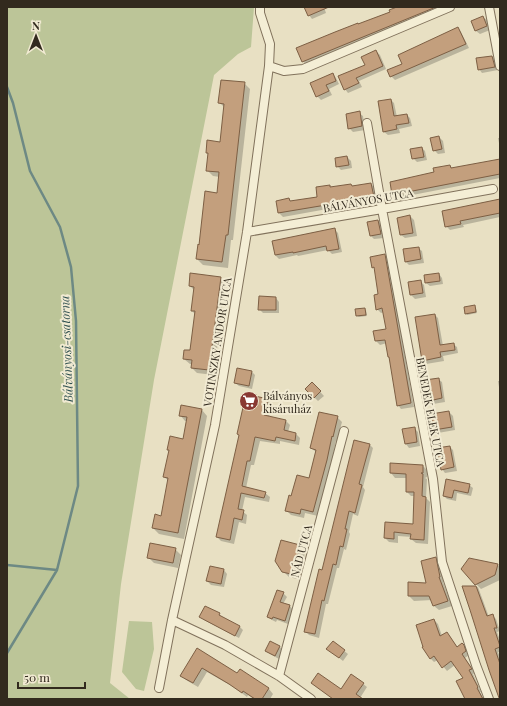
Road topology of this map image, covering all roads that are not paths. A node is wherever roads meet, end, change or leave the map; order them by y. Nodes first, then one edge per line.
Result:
1 (260, 7) edge
2 (450, 7) edge
3 (489, 7) edge
4 (269, 66) junction
5 (500, 66) edge
6 (367, 123) dead end
7 (493, 189) dead end
8 (382, 209) junction
9 (247, 232) junction
10 (344, 431) dead end
11 (172, 620) junction
12 (279, 676) junction
13 (160, 688) dead end
14 (311, 699) edge
15 (489, 699) edge

1 - 4 street, VOTINSZKY ANDOR UTCA
2 - 4 street
3 - 5 street
4 - 9 street, VOTINSZKY ANDOR UTCA
6 - 8 street, BENEDEK ELEK UTCA
7 - 8 street, BÁLVÁNYOS UTCA
8 - 9 street, BÁLVÁNYOS UTCA
8 - 15 street, BENEDEK ELEK UTCA
9 - 11 street, VOTINSZKY ANDOR UTCA
10 - 12 street, NÁD UTCA
11 - 12 street
11 - 13 street, VOTINSZKY ANDOR UTCA
12 - 14 street

